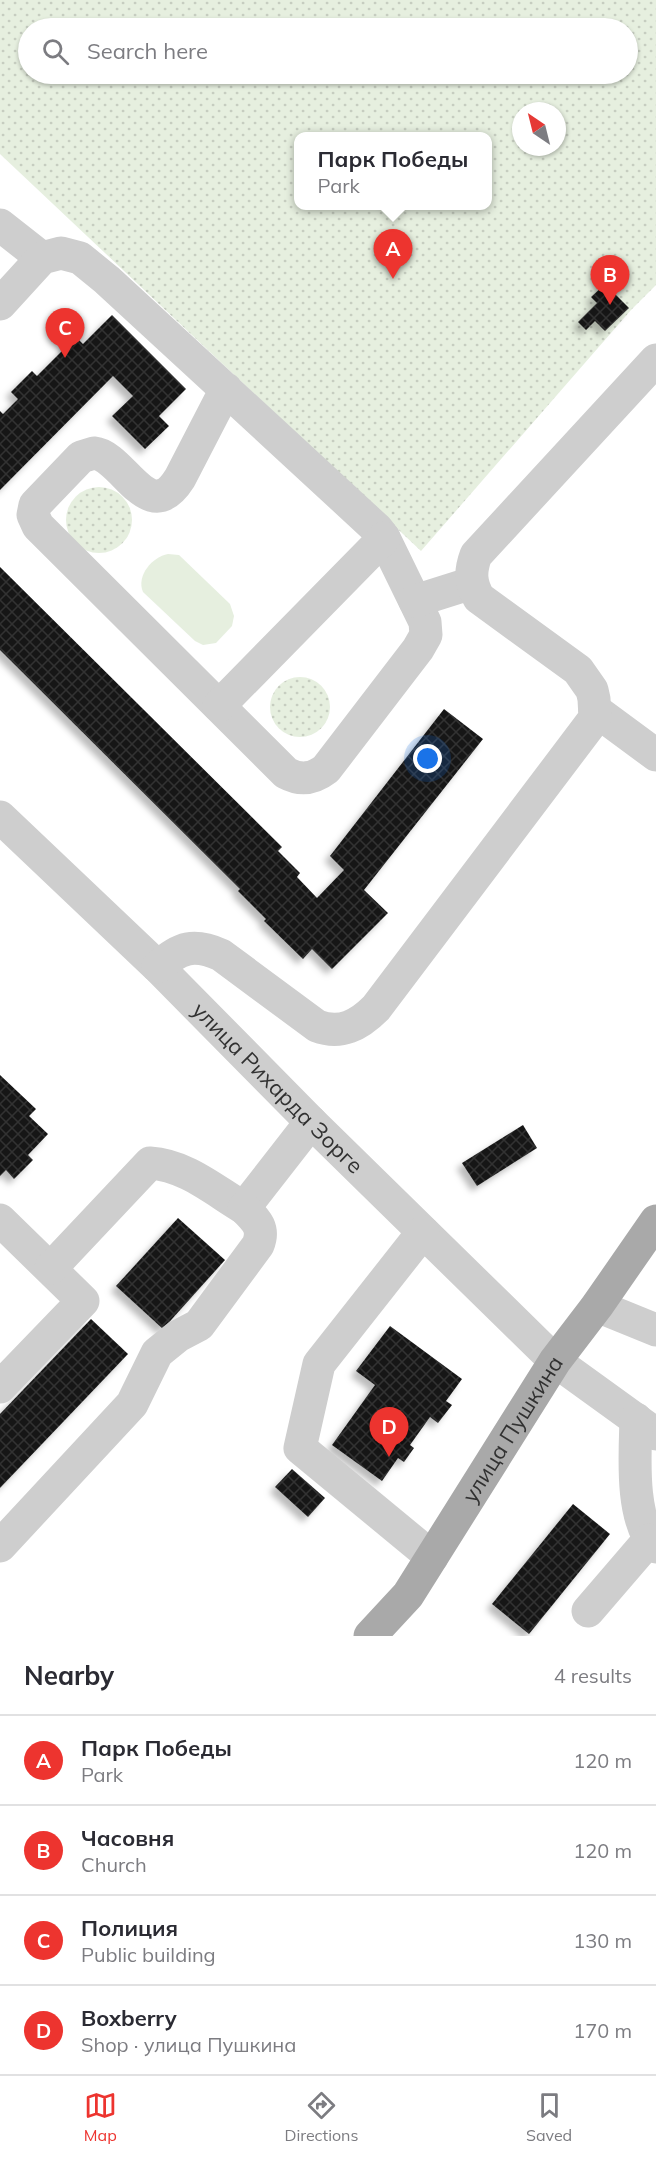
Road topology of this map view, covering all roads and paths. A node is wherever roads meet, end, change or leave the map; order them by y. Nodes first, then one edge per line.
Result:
1 (0, 225) edge
2 (42, 258) junction
3 (0, 304) edge
4 (656, 360) edge
5 (226, 389) junction
6 (384, 538) junction
7 (472, 583) junction
8 (415, 601) junction
9 (219, 706) junction
10 (595, 710) junction
11 (656, 755) edge
12 (0, 817) edge
13 (158, 967) junction
14 (311, 1122) junction
15 (244, 1208) junction
16 (0, 1220) edge
17 (656, 1221) edge
18 (423, 1232) junction
19 (51, 1268) junction
20 (597, 1306) junction
21 (655, 1327) edge
22 (555, 1361) junction
23 (0, 1387) edge
24 (646, 1426) edge
25 (652, 1544) edge
26 (0, 1546) edge
27 (432, 1557) junction
28 (588, 1611) dead end
29 (370, 1636) edge

1 - 2 street
2 - 3 street
2 - 5 street
4 - 7 street
5 - 6 street
5 - 9 street
6 - 8 street
6 - 9 street
7 - 8 street
7 - 10 street
8 - 9 street
10 - 11 street
10 - 13 street
12 - 13 street, улица Рихарда Зорге
13 - 14 street, улица Рихарда Зорге
14 - 15 street
14 - 18 street, улица Рихарда Зорге
15 - 19 street
15 - 26 street
16 - 19 street
17 - 20 main road, улица Пушкина
18 - 22 street, улица Рихарда Зорге
18 - 27 street
19 - 23 street
20 - 21 street
20 - 22 main road, улица Пушкина
22 - 24 street, улица Рихарда Зорге
22 - 27 main road, улица Пушкина
24 - 25 street
25 - 28 street
27 - 29 main road, улица Пушкина

